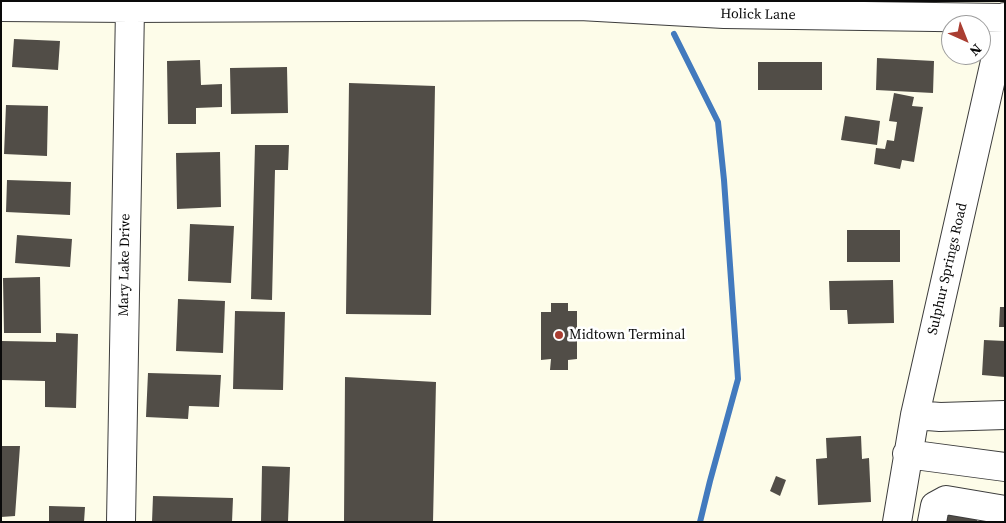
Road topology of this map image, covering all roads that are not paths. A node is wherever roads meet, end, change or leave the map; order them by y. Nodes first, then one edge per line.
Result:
1 (580, 4) edge
2 (205, 5) edge
3 (1, 7) edge
4 (130, 8) junction
5 (725, 8) edge
6 (1005, 17) edge
7 (915, 415) junction
8 (1005, 415) edge
9 (907, 454) junction
10 (1005, 468) edge
11 (1005, 510) edge
12 (121, 522) edge
13 (896, 522) edge
14 (932, 522) edge

1 - 2 street, Holick Lane
1 - 5 street, Holick Lane
2 - 4 street, Holick Lane
3 - 4 street, Holick Lane
4 - 12 street, Mary Lake Drive
5 - 6 street, Holick Lane
6 - 7 street, Sulphur Springs Road
7 - 8 street
7 - 9 street, Sulphur Springs Road
9 - 10 street
9 - 13 street, Sulphur Springs Road
11 - 14 street

